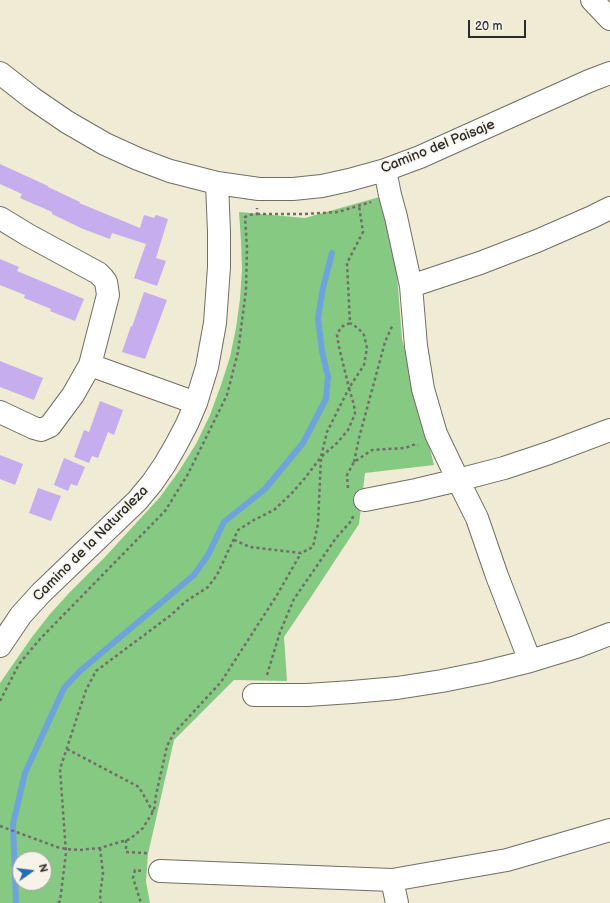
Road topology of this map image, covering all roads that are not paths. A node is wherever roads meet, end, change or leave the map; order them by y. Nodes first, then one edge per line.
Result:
1 (592, 0) edge
2 (610, 19) edge
3 (0, 73) edge
4 (610, 73) edge
5 (385, 170) junction
6 (217, 183) junction
7 (610, 208) edge
8 (0, 218) edge
9 (411, 286) junction
10 (90, 365) junction
11 (196, 403) junction
12 (0, 412) edge
13 (610, 430) edge
14 (458, 480) junction
15 (356, 501) road end
16 (610, 634) edge
17 (0, 646) edge
18 (530, 661) junction
19 (258, 695) road end
20 (610, 830) edge
21 (160, 872) road end
22 (392, 880) junction
23 (397, 903) edge

1 - 2 street
3 - 6 street, Camino del Paisaje
4 - 5 street, Camino del Paisaje
5 - 6 street, Camino del Paisaje
5 - 9 street
6 - 11 street, Camino de la Naturaleza
7 - 9 street
8 - 10 street
9 - 14 street
10 - 11 street
10 - 12 street
11 - 17 street, Camino de la Naturaleza
13 - 14 street
14 - 15 street
14 - 18 street
16 - 18 street
18 - 19 street
20 - 22 street
21 - 22 street
22 - 23 street

